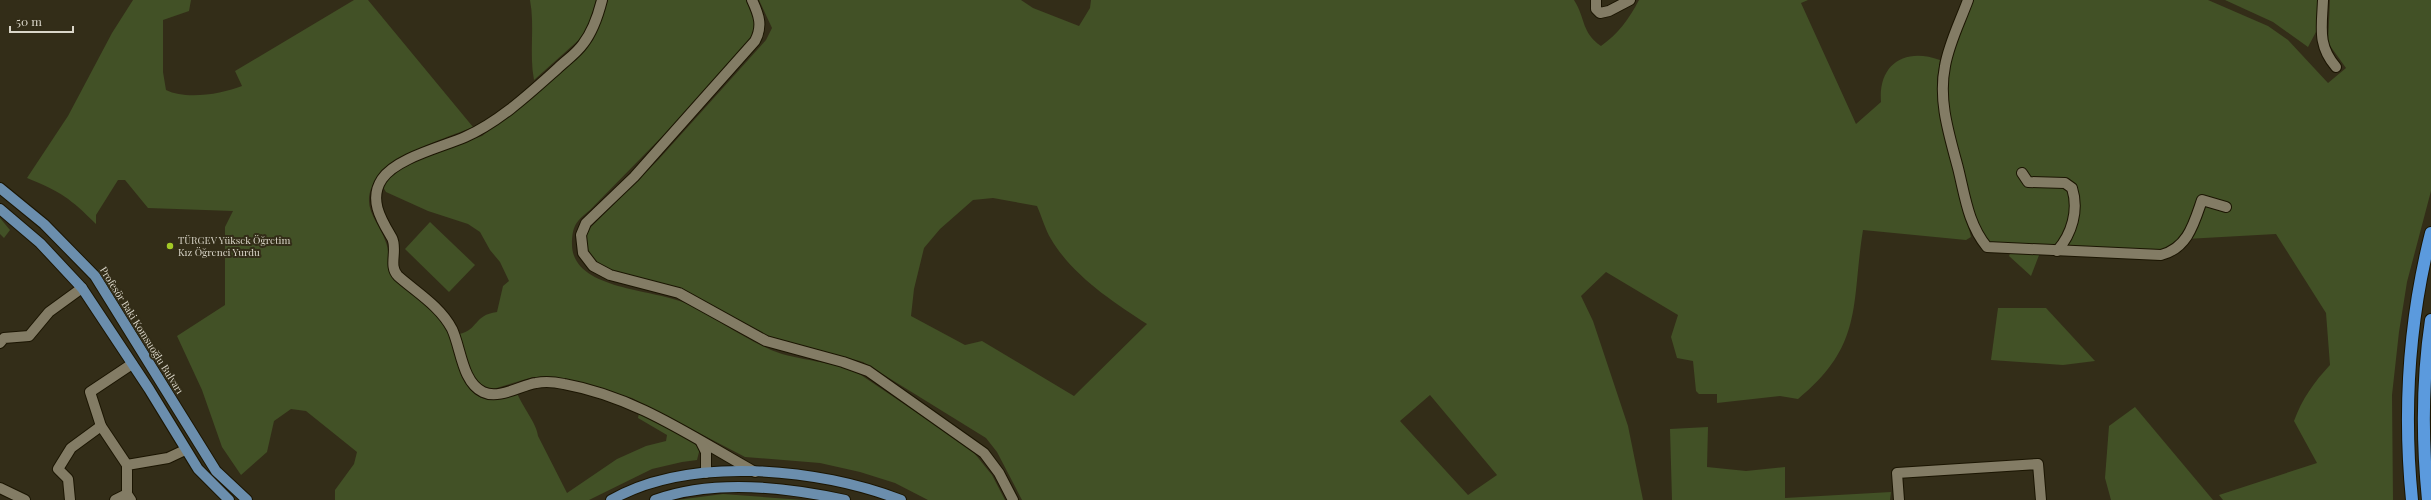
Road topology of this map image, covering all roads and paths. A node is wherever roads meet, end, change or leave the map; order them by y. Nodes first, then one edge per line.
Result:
1 (602, 0) edge
2 (752, 0) edge
3 (1596, 0) edge
4 (1630, 0) edge
5 (1968, 0) edge
6 (2323, 0) edge
7 (2336, 67) dead end
8 (2022, 173) dead end
9 (0, 188) edge
10 (2226, 207) dead end
11 (0, 209) edge
12 (2431, 233) edge
13 (2057, 251) junction
14 (82, 288) junction
15 (2431, 320) edge
16 (0, 343) edge
17 (132, 364) junction
18 (101, 426) junction
19 (701, 442) junction
20 (185, 450) junction
21 (127, 465) junction
22 (755, 472) junction
23 (706, 473) junction
24 (0, 488) edge
25 (129, 497) edge
26 (25, 500) edge
27 (70, 500) edge
28 (115, 500) edge
29 (229, 500) edge
30 (247, 500) edge
31 (610, 500) edge
32 (655, 500) edge
33 (846, 500) edge
34 (901, 500) edge
35 (1013, 500) edge
36 (1899, 500) edge
37 (2041, 500) edge
38 (2412, 500) edge
39 (2428, 500) edge

1 - 19 street
2 - 35 street
3 - 4 street
5 - 13 street
6 - 7 street
8 - 13 street
9 - 30 main road, Profesör Baki Komsuoğlu Bulvarı
10 - 13 street
11 - 14 main road
12 - 38 highway
14 - 16 street
14 - 17 main road
15 - 39 highway
17 - 18 street
17 - 20 main road
18 - 21 street
18 - 27 street
19 - 22 street
19 - 23 street
20 - 21 street
20 - 29 main road
21 - 25 street
22 - 23 main road
22 - 34 main road
23 - 31 main road
24 - 26 street
25 - 28 street
32 - 33 main road
36 - 37 street

